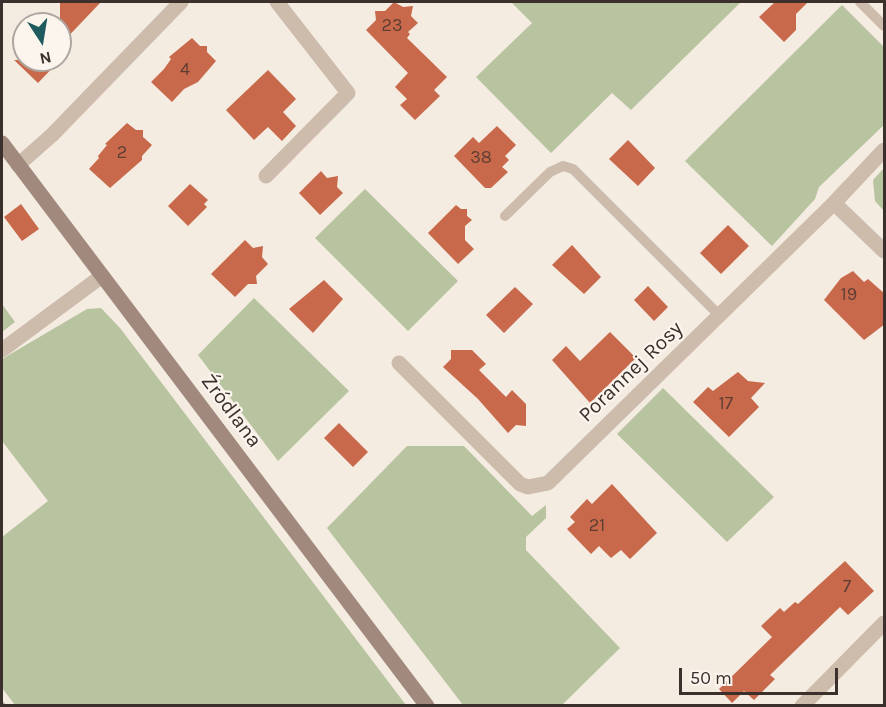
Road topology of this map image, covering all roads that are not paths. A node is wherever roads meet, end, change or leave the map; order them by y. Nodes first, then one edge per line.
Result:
1 (181, 2) edge
2 (278, 2) edge
3 (860, 2) edge
4 (885, 26) edge
5 (2, 143) edge
6 (885, 150) edge
7 (18, 165) junction
8 (266, 176) dead end
9 (834, 203) junction
10 (506, 216) dead end
11 (885, 251) edge
12 (102, 276) junction
13 (719, 315) junction
14 (2, 351) edge
15 (399, 363) dead end
16 (885, 623) edge
17 (427, 705) edge
18 (802, 705) edge

1 - 7 street
2 - 8 street
3 - 4 lane
5 - 7 main road, Źródlana
6 - 9 street, Porannej Rosy
7 - 12 main road, Źródlana
9 - 11 street
9 - 13 street, Porannej Rosy
10 - 13 lane
12 - 14 street
12 - 17 main road, Źródlana
13 - 15 street, Porannej Rosy
16 - 18 street

